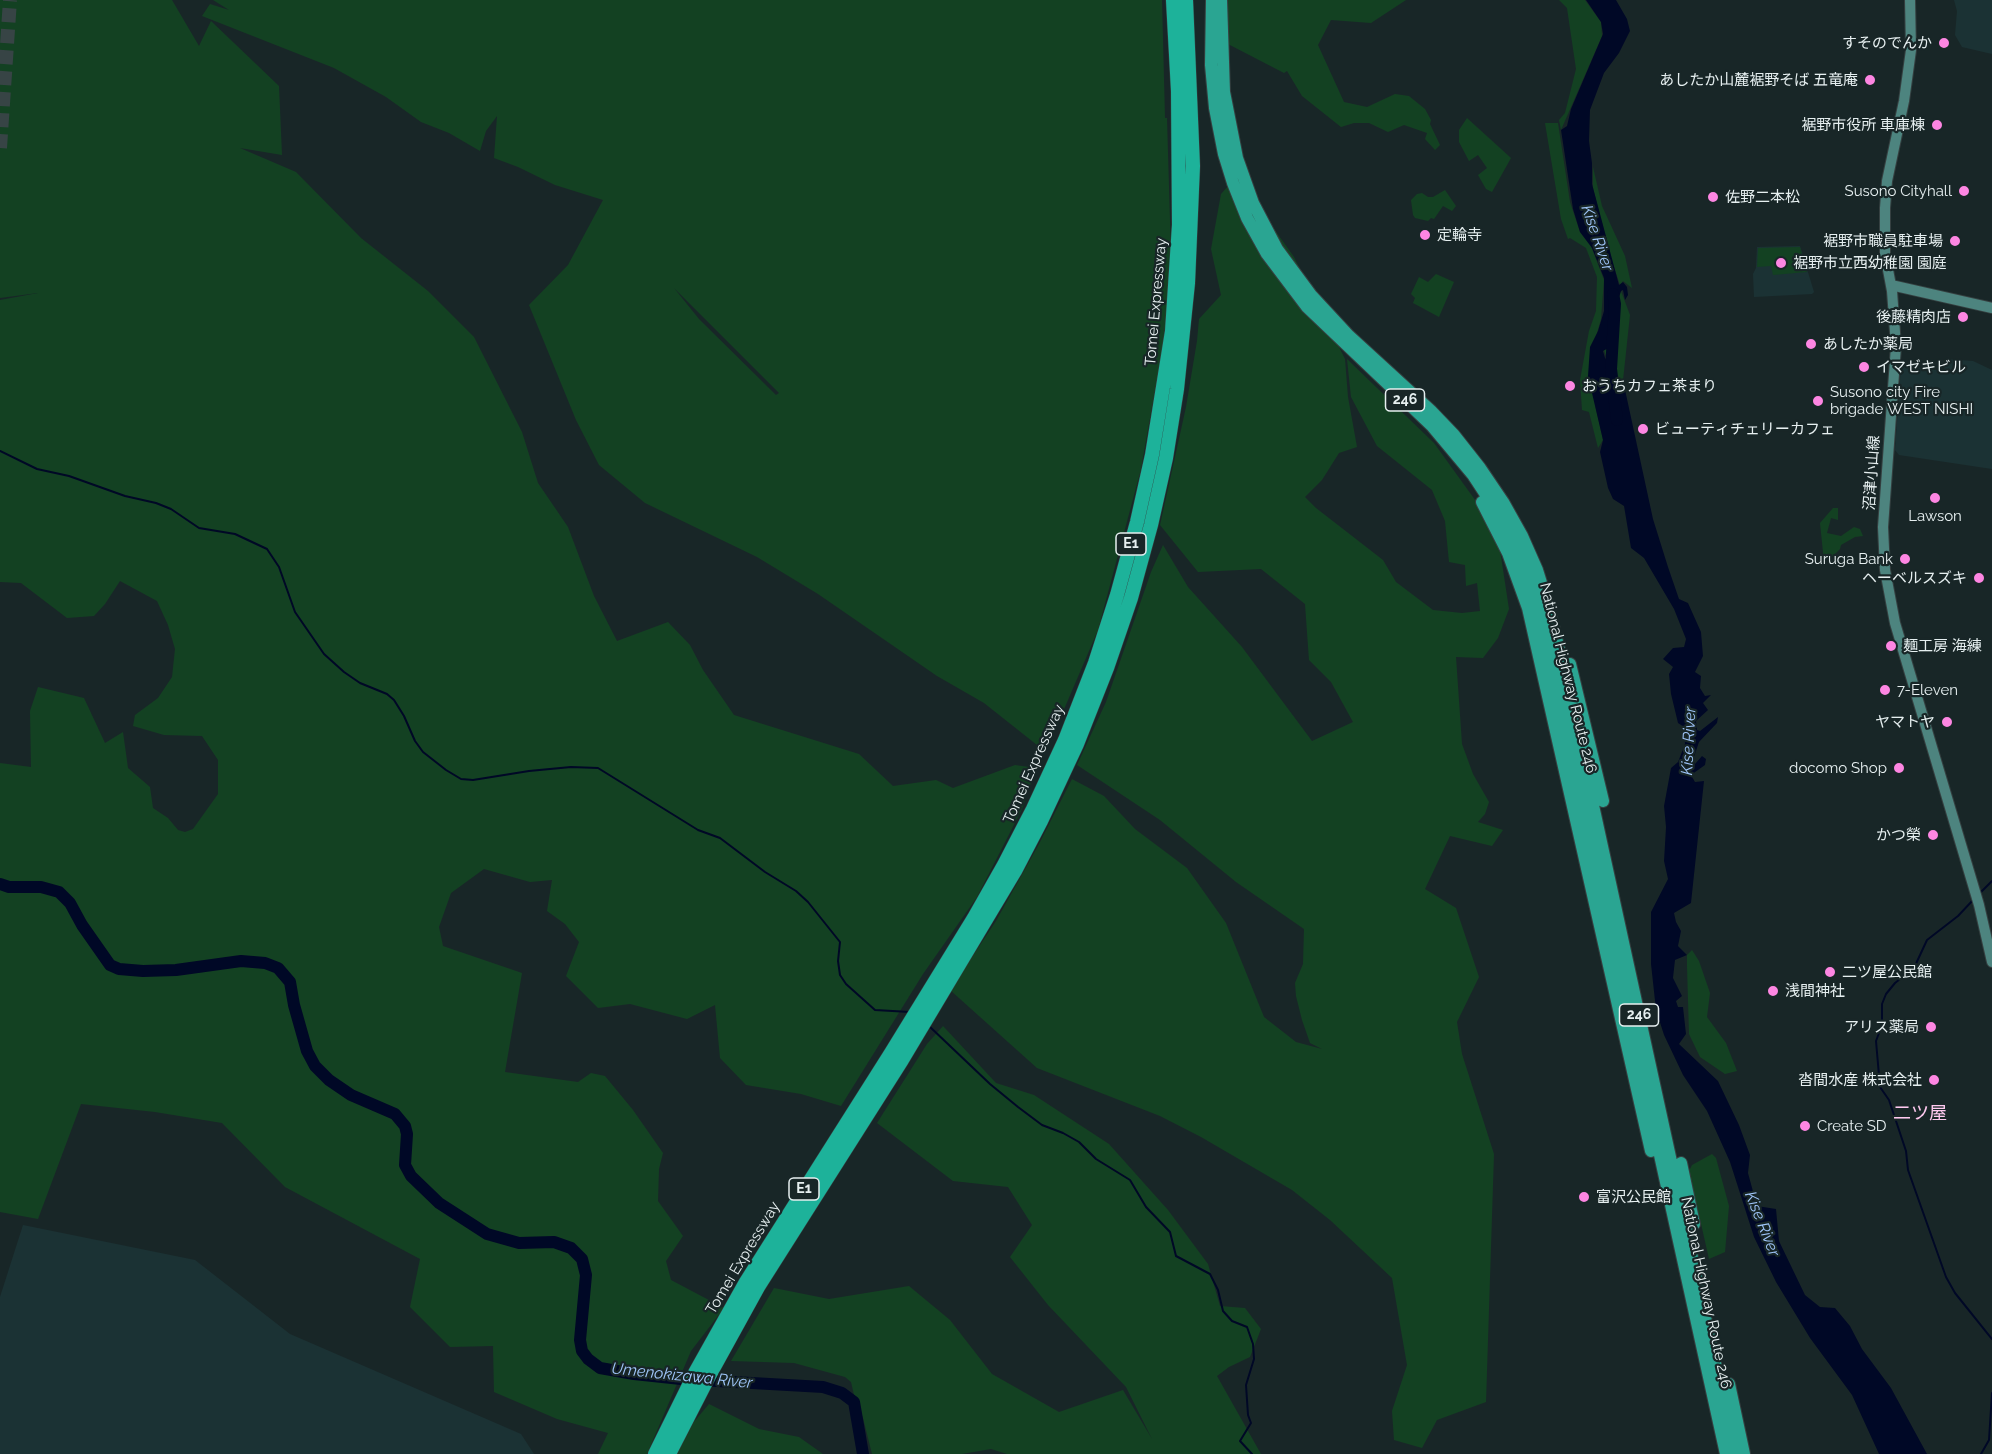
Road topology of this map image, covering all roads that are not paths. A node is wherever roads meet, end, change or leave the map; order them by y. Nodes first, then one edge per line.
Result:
1 (1173, 0) edge
2 (1215, 0) edge
3 (1910, 0) edge
4 (1182, 9) edge
5 (1891, 285) junction
6 (1992, 308) edge
7 (1432, 427) junction
8 (1454, 435) junction
9 (1554, 651) junction
10 (1603, 801) dead end
11 (979, 922) junction
12 (1992, 962) edge
13 (1681, 1163) dead end
14 (1715, 1380) junction
15 (668, 1445) edge
16 (655, 1454) edge
17 (1718, 1454) edge
18 (1726, 1454) edge
19 (1735, 1454) edge
20 (1744, 1454) edge

1 - 4 highway, Tomei Expressway / E1
2 - 7 highway, National Highway Route 246 / 246
2 - 8 highway, National Highway Route 246 / 246
3 - 5 main road, 沼津小山線
4 - 11 highway, Tomei Expressway / E1
4 - 11 highway, Tomei Expressway / E1
5 - 6 main road
5 - 12 main road, 沼津小山線
7 - 9 highway, National Highway Route 246 / 246
7 - 17 highway
8 - 9 highway, National Highway Route 246 / 246
8 - 10 highway
9 - 14 highway, National Highway Route 246 / 246
11 - 15 highway, Tomei Expressway / E1
13 - 20 highway
14 - 18 highway, National Highway Route 246 / 246
14 - 19 highway, National Highway Route 246 / 246
15 - 16 highway, Tomei Expressway / E1

